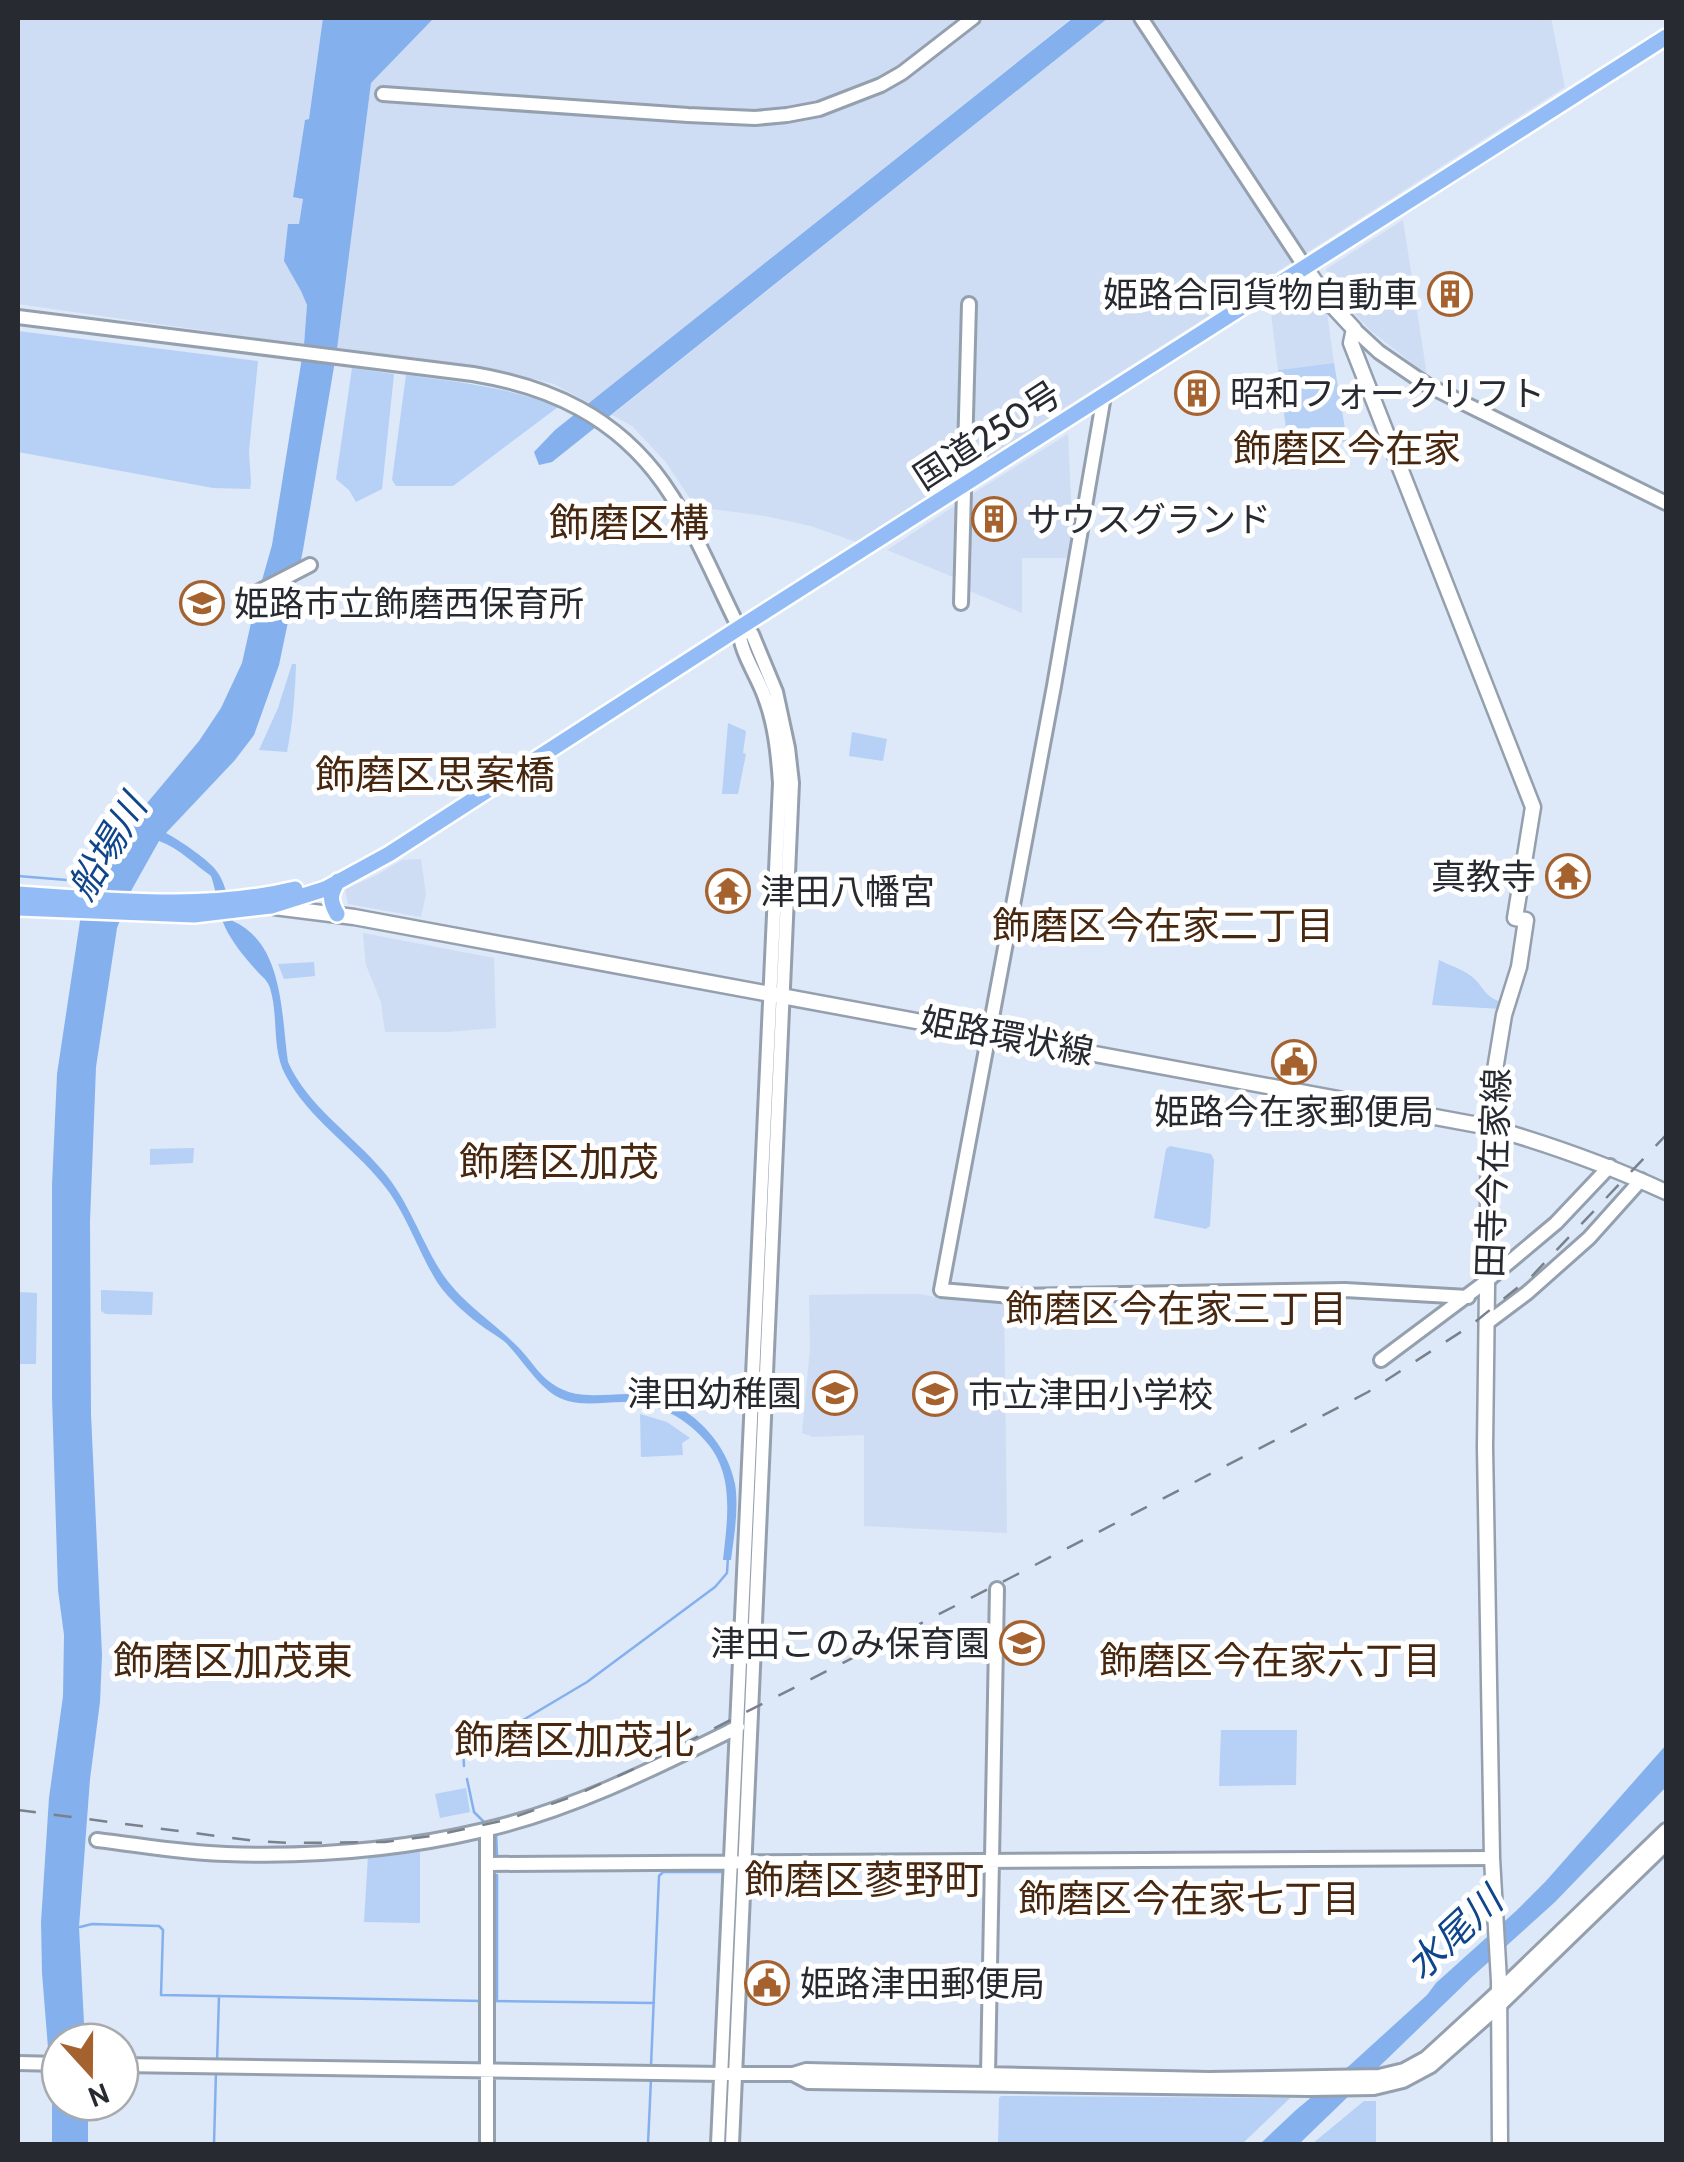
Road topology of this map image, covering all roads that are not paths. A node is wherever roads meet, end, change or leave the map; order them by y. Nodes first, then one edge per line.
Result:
1 (973, 18) edge
2 (1141, 18) edge
3 (1666, 37) edge
4 (382, 94) dead end
5 (1305, 267) junction
6 (970, 304) dead end
7 (18, 318) edge
8 (1354, 329) junction
9 (1104, 396) junction
10 (965, 484) junction
11 (1666, 504) edge
12 (310, 565) dead end
13 (248, 597) dead end
14 (961, 603) dead end
15 (739, 628) junction
16 (338, 881) junction
17 (18, 894) edge
18 (290, 900) junction
19 (271, 901) junction
20 (72, 905) junction
21 (18, 908) edge
22 (338, 914) junction
23 (777, 994) junction
24 (988, 1034) junction
25 (1489, 1128) junction
26 (1610, 1166) junction
27 (1640, 1180) junction
28 (1666, 1192) edge
29 (1488, 1280) junction
30 (1468, 1297) junction
31 (1488, 1323) junction
32 (1381, 1360) dead end
33 (997, 1589) dead end
34 (738, 1727) junction
35 (487, 1830) junction
36 (1666, 1830) edge
37 (97, 1840) dead end
38 (1666, 1844) edge
39 (1492, 1858) junction
40 (738, 1862) junction
41 (994, 1862) junction
42 (488, 1864) junction
43 (1499, 1998) junction
44 (140, 2065) edge
45 (486, 2071) junction
46 (728, 2074) junction
47 (793, 2074) junction
48 (988, 2074) junction
49 (1377, 2082) junction
50 (486, 2144) edge
51 (718, 2144) edge
52 (732, 2144) edge
53 (1500, 2144) edge

1 - 4 street
2 - 5 street
3 - 5 highway, 国道250号
5 - 8 main road, 田寺今在家線
5 - 9 highway, 国道250号
6 - 10 street
7 - 15 street
8 - 11 street
8 - 25 main road, 田寺今在家線
9 - 10 highway, 国道250号
9 - 24 street
10 - 14 street
10 - 15 highway, 国道250号
12 - 13 street
15 - 16 highway, 国道250号
15 - 23 street
16 - 18 highway, 国道250号
16 - 19 highway, 国道250号
16 - 22 highway
17 - 20 highway, 国道250号
18 - 19 highway, 国道250号
18 - 22 main road, 姫路環状線
19 - 20 highway, 国道250号
19 - 22 main road, 姫路環状線
20 - 21 highway, 国道250号
22 - 23 main road, 姫路環状線
23 - 24 main road, 姫路環状線
23 - 34 street
23 - 40 street
24 - 25 main road, 姫路環状線
24 - 30 street
25 - 26 main road, 姫路環状線
25 - 29 main road, 田寺今在家線
26 - 27 main road, 姫路環状線
26 - 29 street
27 - 28 main road, 姫路環状線
27 - 31 street
29 - 30 street
29 - 31 main road, 田寺今在家線
30 - 32 street
31 - 39 main road, 田寺今在家線
33 - 41 street
34 - 35 street
34 - 40 street
35 - 37 street
35 - 42 street
36 - 43 street
38 - 43 street
39 - 41 street
39 - 43 main road, 田寺今在家線
40 - 41 street
40 - 42 street
40 - 46 street
41 - 48 street
42 - 45 street
43 - 49 street
43 - 53 main road, 田寺今在家線
44 - 45 street
45 - 46 street
45 - 50 street
46 - 47 street
46 - 51 street
46 - 52 street
47 - 48 street
47 - 49 street
48 - 49 street

